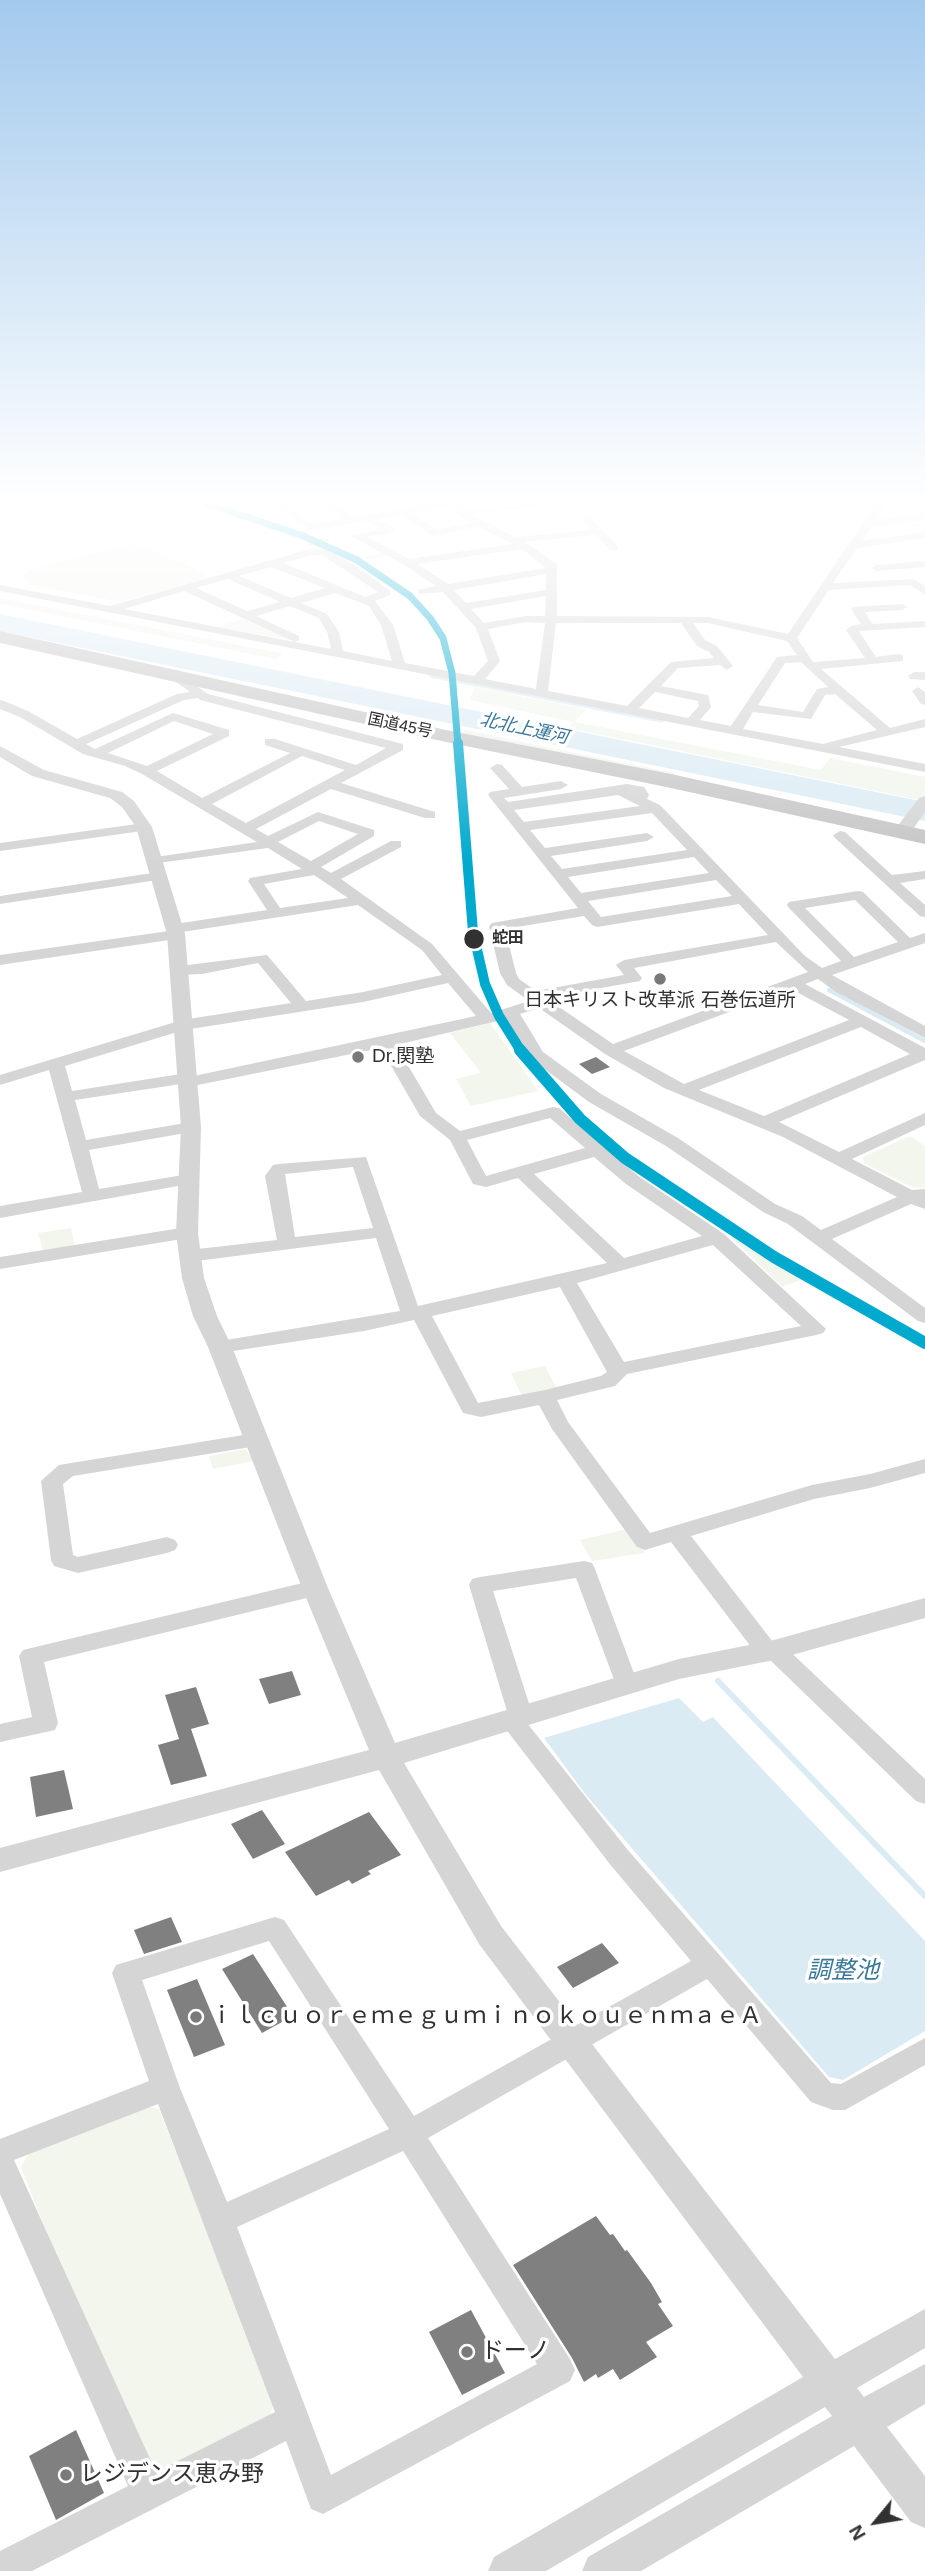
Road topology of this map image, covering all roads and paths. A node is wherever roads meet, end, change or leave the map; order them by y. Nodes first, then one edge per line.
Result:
1 (185, 624) edge
2 (266, 624) edge
3 (328, 624) edge
4 (386, 624) edge
5 (478, 624) edge
6 (498, 624) edge
7 (551, 624) edge
8 (688, 624) edge
9 (726, 624) edge
10 (800, 624) edge
11 (867, 624) edge
12 (925, 624) edge
13 (481, 627) junction
14 (869, 627) junction
15 (791, 638) junction
16 (3, 639) edge
17 (297, 646) junction
18 (338, 654) junction
19 (899, 658) dead end
20 (873, 661) junction
21 (808, 662) junction
22 (400, 666) junction
23 (175, 674) junction
24 (477, 680) junction
25 (652, 688) junction
26 (835, 690) junction
27 (542, 693) junction
28 (200, 695) junction
29 (0, 704) edge
30 (750, 708) junction
31 (629, 711) junction
32 (925, 714) edge
33 (910, 715) dead end
34 (691, 723) junction
35 (925, 723) edge
36 (734, 732) junction
37 (887, 732) junction
38 (867, 736) junction
39 (270, 743) dead end
40 (76, 744) junction
41 (821, 747) junction
42 (301, 752) junction
43 (2, 754) edge
44 (95, 754) junction
45 (882, 760) junction
46 (497, 768) dead end
47 (925, 768) edge
48 (356, 769) junction
49 (147, 771) junction
50 (329, 784) junction
51 (561, 785) dead end
52 (518, 792) junction
53 (925, 801) edge
54 (201, 804) junction
55 (505, 807) junction
56 (655, 808) junction
57 (430, 815) dead end
58 (144, 827) junction
59 (521, 827) junction
60 (246, 829) junction
61 (912, 830) edge
62 (840, 835) dead end
63 (647, 837) dead end
64 (269, 843) junction
65 (396, 844) dead end
66 (0, 846) edge
67 (699, 852) junction
68 (542, 853) junction
69 (157, 869) junction
70 (312, 869) junction
71 (559, 874) junction
72 (721, 875) junction
73 (925, 875) edge
74 (331, 879) junction
75 (888, 880) junction
76 (578, 898) junction
77 (744, 899) junction
78 (0, 900) edge
79 (361, 900) junction
80 (588, 911) junction
81 (276, 913) junction
82 (925, 913) edge
83 (175, 931) junction
84 (780, 937) junction
85 (925, 938) edge
86 (908, 944) junction
87 (0, 960) edge
88 (852, 964) junction
89 (177, 970) junction
90 (820, 974) junction
91 (452, 977) junction
92 (792, 983) junction
93 (537, 999) junction
94 (302, 1007) junction
95 (510, 1012) junction
96 (487, 1018) junction
97 (862, 1021) junction
98 (182, 1025) junction
99 (925, 1033) edge
100 (386, 1042) junction
101 (611, 1050) junction
102 (925, 1054) edge
103 (56, 1065) junction
104 (0, 1080) edge
105 (188, 1080) junction
106 (685, 1089) junction
107 (64, 1097) junction
108 (925, 1118) edge
109 (765, 1122) junction
110 (191, 1127) junction
111 (457, 1137) junction
112 (79, 1146) junction
113 (595, 1151) junction
114 (838, 1158) junction
115 (523, 1172) junction
116 (189, 1179) junction
117 (92, 1196) junction
118 (921, 1197) edge
119 (0, 1212) edge
120 (383, 1232) junction
121 (717, 1238) junction
122 (819, 1238) junction
123 (287, 1244) junction
124 (188, 1245) junction
125 (0, 1263) edge
126 (621, 1266) junction
127 (566, 1280) junction
128 (415, 1313) junction
129 (925, 1317) edge
130 (220, 1347) junction
131 (618, 1370) junction
132 (545, 1396) junction
133 (256, 1440) junction
134 (925, 1466) edge
135 (676, 1533) junction
136 (167, 1545) dead end
137 (315, 1588) junction
138 (925, 1608) edge
139 (770, 1650) junction
140 (626, 1684) junction
141 (516, 1718) junction
142 (0, 1733) edge
143 (386, 1757) junction
144 (925, 1794) edge
145 (0, 1860) edge
146 (710, 1964) junction
147 (571, 2044) junction
148 (925, 2050) edge
149 (166, 2088) junction
150 (409, 2134) junction
151 (0, 2152) edge
152 (0, 2161) edge
153 (219, 2220) junction
154 (925, 2327) edge
155 (832, 2382) junction
156 (925, 2383) edge
157 (295, 2420) junction
158 (860, 2421) junction
159 (148, 2493) junction
160 (925, 2508) edge
161 (0, 2569) edge
162 (508, 2571) edge
163 (602, 2571) edge

1 - 17 street
2 - 17 street
3 - 18 street
4 - 22 street
5 - 13 street
6 - 13 street
7 - 27 street
8 - 25 street
9 - 15 street
10 - 15 street
11 - 14 street
12 - 14 street
13 - 24 street
14 - 20 street
15 - 21 street
16 - 23 highway, 国道45号
17 - 18 street
18 - 22 street
19 - 20 street
20 - 21 street
21 - 26 street
21 - 30 street
22 - 24 street
23 - 28 street
23 - 61 highway, 国道45号
24 - 27 street
25 - 31 street
25 - 34 street
26 - 30 street
26 - 37 street
27 - 31 street
28 - 40 street
28 - 48 street
29 - 40 street
30 - 36 street
31 - 34 street
32 - 33 street
34 - 36 street
35 - 37 street
36 - 41 street
37 - 38 street
38 - 41 street
38 - 45 street
39 - 42 street
40 - 44 street
41 - 45 street
42 - 48 street
42 - 54 street
43 - 58 street
44 - 49 street
44 - 49 street
45 - 47 street
46 - 52 street
48 - 50 street
49 - 54 street
50 - 57 street
50 - 60 street
51 - 52 street
52 - 55 street
53 - 61 street
54 - 60 street
55 - 56 street
55 - 59 street
56 - 59 street
56 - 67 street
58 - 66 street
58 - 69 street
59 - 68 street
60 - 64 street
62 - 75 street
63 - 68 street
64 - 69 street
64 - 70 street
64 - 70 street
65 - 74 street
67 - 71 street
67 - 72 street
68 - 71 street
69 - 78 street
69 - 83 street
70 - 74 street
70 - 81 street
71 - 76 street
72 - 76 street
72 - 77 street
73 - 75 street
74 - 79 street
75 - 82 street
76 - 80 street
77 - 80 street
77 - 84 street
79 - 81 street
79 - 91 street
80 - 93 street
81 - 83 street
83 - 87 street
83 - 89 street
84 - 90 street
84 - 93 street
85 - 86 street
86 - 88 street
86 - 88 street
88 - 90 street
89 - 94 street
89 - 98 street
90 - 92 street
90 - 99 street
91 - 94 street
91 - 96 street
92 - 97 street
92 - 101 street
93 - 95 street
93 - 101 street
94 - 98 street
95 - 96 street
95 - 122 street
96 - 100 street
97 - 102 street
97 - 106 street
98 - 103 street
98 - 105 street
100 - 105 street
100 - 111 street
101 - 106 street
102 - 109 street
103 - 104 street
103 - 107 street
105 - 107 street
105 - 110 street
106 - 109 street
107 - 112 street
108 - 114 street
109 - 114 street
110 - 112 street
110 - 116 street
111 - 113 street
111 - 115 street
112 - 117 street
113 - 115 street
113 - 121 street
114 - 118 street
115 - 126 street
116 - 117 street
116 - 124 street
117 - 119 street
118 - 122 street
120 - 123 street
120 - 123 street
120 - 128 street
121 - 126 street
121 - 131 street
122 - 129 street
123 - 124 street
124 - 125 street
124 - 130 street
126 - 127 street
127 - 128 street
127 - 131 street
128 - 130 street
128 - 132 street
130 - 133 street
131 - 132 street
132 - 135 street
133 - 136 street
133 - 137 street
134 - 135 street
135 - 139 street
137 - 142 street
137 - 143 street
138 - 139 street
139 - 140 street
139 - 144 street
140 - 141 street
140 - 141 street
141 - 143 street
141 - 146 street
143 - 145 street
143 - 147 street
146 - 147 street
146 - 148 street
147 - 150 street
147 - 155 street
149 - 150 street
149 - 151 street
149 - 153 street
150 - 153 street
150 - 157 street
152 - 159 street
153 - 157 street
154 - 155 street
155 - 158 street
155 - 162 street
156 - 158 street
157 - 159 street
158 - 160 street
158 - 163 street
159 - 161 street

